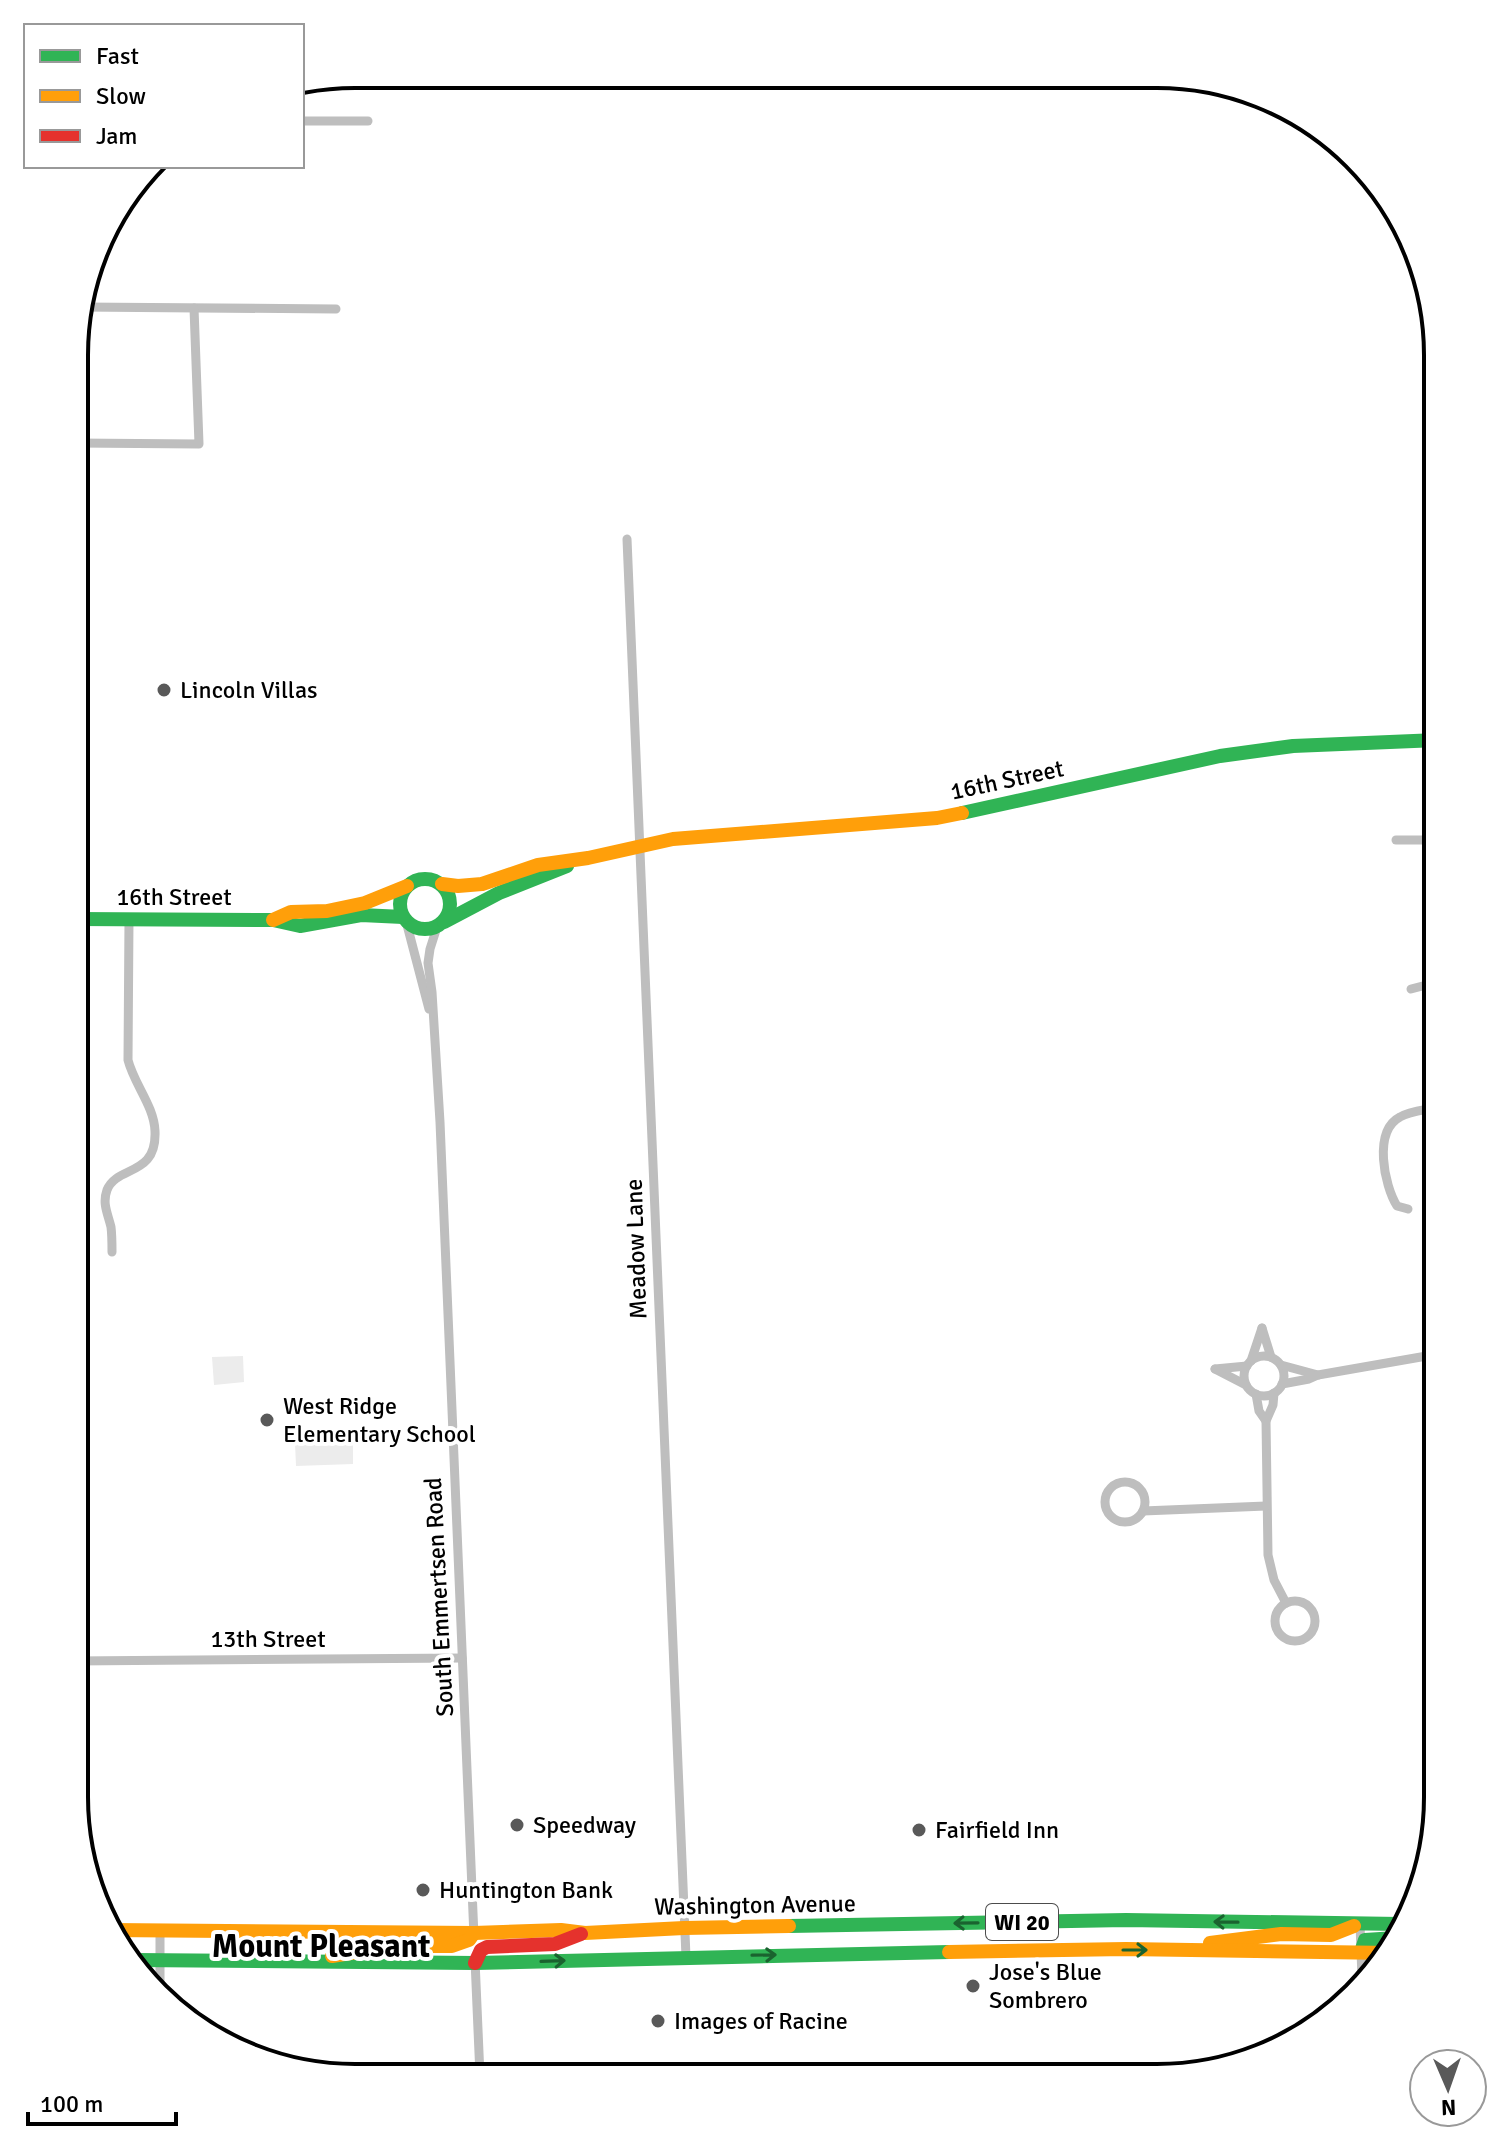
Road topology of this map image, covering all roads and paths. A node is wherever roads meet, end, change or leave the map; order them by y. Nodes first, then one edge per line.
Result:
1 (304, 121) edge
2 (368, 121) dead end
3 (93, 307) edge
4 (194, 308) junction
5 (336, 309) dead end
6 (88, 443) edge
7 (627, 539) dead end
8 (1424, 740) edge
9 (1396, 840) dead end
10 (1424, 841) edge
11 (639, 845) junction
12 (585, 858) junction
13 (442, 884) junction
14 (408, 885) junction
15 (88, 919) edge
16 (129, 919) junction
17 (405, 919) junction
18 (273, 920) junction
19 (440, 924) junction
20 (1424, 986) edge
21 (1411, 989) dead end
22 (433, 1019) junction
23 (1423, 1111) edge
24 (1408, 1209) dead end
25 (112, 1252) dead end
26 (1271, 1357) junction
27 (1423, 1357) edge
28 (1249, 1363) junction
29 (1281, 1365) junction
30 (1318, 1375) junction
31 (1282, 1384) junction
32 (1246, 1385) junction
33 (1274, 1393) junction
34 (1256, 1394) junction
35 (1266, 1421) junction
36 (1266, 1506) junction
37 (1143, 1511) junction
38 (1286, 1603) junction
39 (462, 1658) junction
40 (88, 1661) edge
41 (1360, 1924) junction
42 (1391, 1924) edge
43 (684, 1928) junction
44 (125, 1930) edge
45 (160, 1931) junction
46 (474, 1933) junction
47 (585, 1933) junction
48 (1383, 1938) edge
49 (1170, 1950) junction
50 (1361, 1952) junction
51 (1373, 1952) edge
52 (686, 1957) junction
53 (144, 1960) edge
54 (160, 1960) junction
55 (305, 1962) junction
56 (475, 1963) junction
57 (1362, 1968) edge
58 (160, 1979) edge
59 (479, 2064) edge

1 - 2 street
3 - 4 street
4 - 5 street
4 - 6 street
7 - 11 street, Meadow Lane
8 - 11 main road, 16th Street
9 - 10 street
11 - 12 main road, 16th Street
11 - 43 street, Meadow Lane
12 - 13 main road, 16th Street
12 - 19 main road, 16th Street
13 - 14 main road, 16th Street
13 - 19 main road
14 - 17 main road
14 - 18 main road, 16th Street
15 - 16 main road, 16th Street
16 - 18 main road, 16th Street
16 - 25 street
17 - 18 main road, 16th Street
17 - 19 main road, 16th Street
17 - 22 street, South Emmertsen Road
19 - 22 street, South Emmertsen Road
20 - 21 street
22 - 39 street, South Emmertsen Road
23 - 24 street
26 - 28 street
26 - 28 street
26 - 29 street
27 - 30 street
28 - 32 street
28 - 32 street
29 - 30 street
29 - 31 street
30 - 31 street
31 - 33 street
32 - 34 street
33 - 34 street
33 - 35 street
34 - 35 street
35 - 36 street
36 - 37 street
36 - 38 street
37 - 37 street
38 - 38 street
39 - 40 street, 13th Street
39 - 46 street, South Emmertsen Road
41 - 42 main road, Washington Avenue / WI 20
41 -> 43 main road, Washington Avenue / WI 20
41 - 49 main road
41 - 50 street
43 - 47 main road, Washington Avenue / WI 20
43 - 52 street, Meadow Lane
44 - 45 main road, Washington Avenue / WI 20
45 - 46 main road, Washington Avenue / WI 20
45 - 54 street
46 - 47 main road, Washington Avenue / WI 20
46 - 55 main road
46 - 56 street, South Emmertsen Road
47 - 56 main road
48 - 50 main road
49 - 50 main road, Washington Avenue / WI 20
52 -> 49 main road, Washington Avenue / WI 20
50 - 51 main road, Washington Avenue / WI 20
50 - 57 street
56 -> 52 main road, Washington Avenue / WI 20
53 - 54 main road, Washington Avenue / WI 20
54 - 55 main road, Washington Avenue / WI 20
54 - 58 street
55 - 56 main road, Washington Avenue / WI 20
56 - 59 street, South Emmertsen Road

